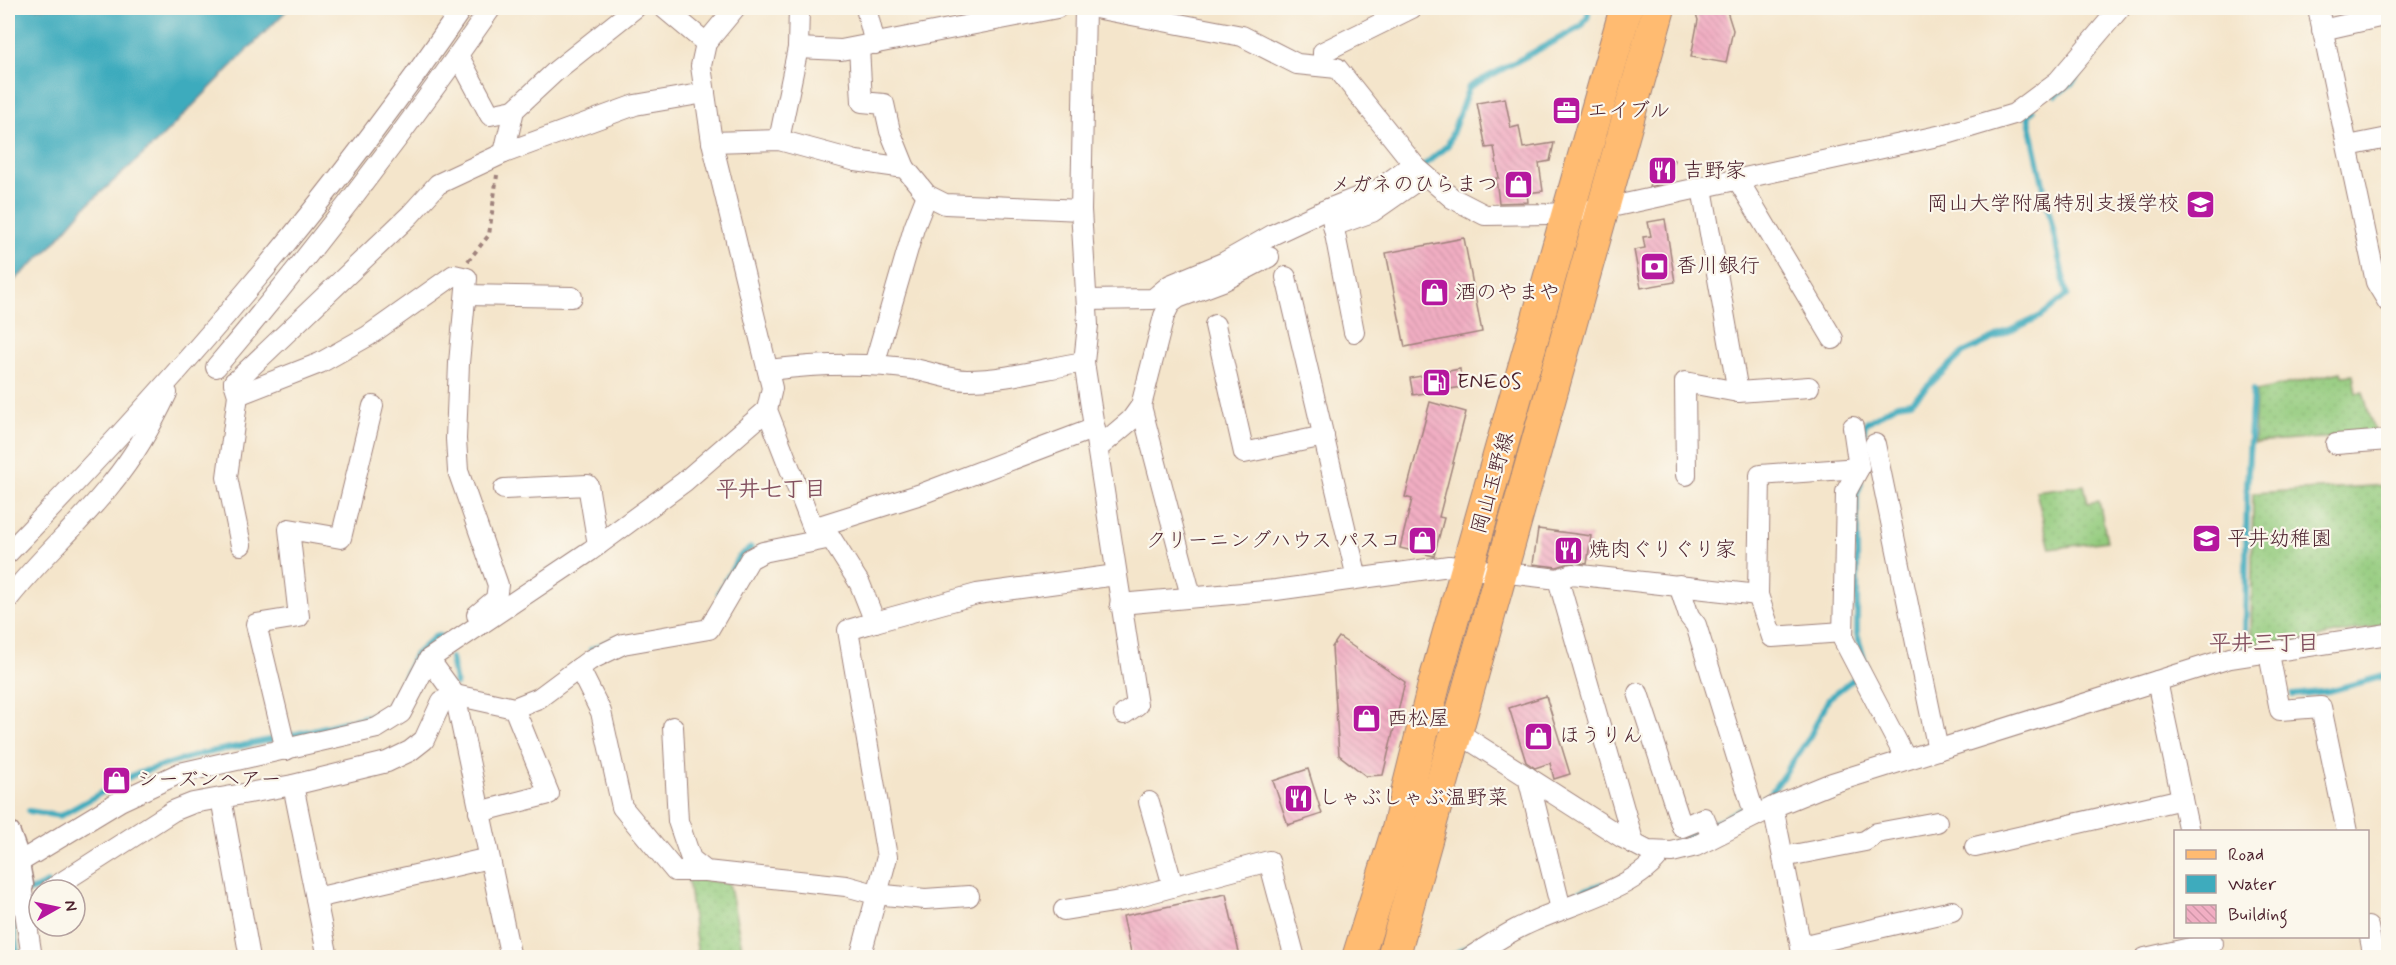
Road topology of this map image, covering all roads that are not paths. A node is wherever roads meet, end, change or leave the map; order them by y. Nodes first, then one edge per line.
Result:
1 (462, 8) edge
2 (491, 8) edge
3 (635, 8) edge
4 (664, 8) edge
5 (735, 8) edge
6 (799, 8) edge
7 (866, 8) edge
8 (1058, 8) edge
9 (1085, 8) edge
10 (1095, 8) edge
11 (1412, 8) edge
12 (1626, 8) edge
13 (1659, 8) edge
14 (2318, 8) edge
15 (2117, 9) edge
16 (2388, 15) edge
17 (2322, 30) junction
18 (706, 43) junction
19 (867, 45) junction
20 (798, 48) junction
21 (458, 55) junction
22 (1323, 66) junction
23 (705, 93) junction
24 (514, 110) junction
25 (2388, 138) edge
26 (779, 140) junction
27 (712, 142) junction
28 (2348, 146) junction
29 (501, 155) junction
30 (905, 168) junction
31 (1419, 169) junction
32 (1738, 180) junction
33 (1702, 188) junction
34 (927, 195) junction
35 (1602, 209) junction
36 (1081, 210) junction
37 (1569, 212) junction
38 (1332, 218) junction
39 (1269, 257) dead end
40 (1232, 267) junction
41 (1286, 277) dead end
42 (464, 286) junction
43 (572, 297) dead end
44 (1087, 300) junction
45 (2388, 302) edge
46 (234, 307) junction
47 (1215, 324) dead end
48 (1354, 332) dead end
49 (1833, 339) dead end
50 (1084, 362) junction
51 (874, 365) junction
52 (216, 367) junction
53 (768, 370) junction
54 (174, 376) junction
55 (1809, 387) dead end
56 (236, 389) junction
57 (1738, 392) junction
58 (373, 406) dead end
59 (1142, 406) junction
60 (767, 410) junction
61 (1095, 428) junction
62 (1853, 428) dead end
63 (1324, 436) junction
64 (2388, 440) edge
65 (1875, 444) dead end
66 (2336, 444) dead end
67 (1098, 448) junction
68 (1859, 468) junction
69 (1686, 475) dead end
70 (504, 489) dead end
71 (813, 528) junction
72 (831, 538) junction
73 (241, 545) dead end
74 (598, 545) junction
75 (8, 553) edge
76 (1468, 569) junction
77 (1500, 573) junction
78 (1116, 575) junction
79 (1357, 578) junction
80 (1558, 579) junction
81 (1679, 585) junction
82 (1758, 595) junction
83 (1191, 596) junction
84 (8, 599) edge
85 (1120, 604) junction
86 (875, 622) junction
87 (1844, 632) junction
88 (2388, 634) edge
89 (463, 636) junction
90 (2269, 654) junction
91 (429, 659) junction
92 (579, 668) junction
93 (2157, 681) junction
94 (1638, 693) dead end
95 (455, 695) junction
96 (514, 708) junction
97 (1429, 709) junction
98 (1124, 714) dead end
99 (673, 727) dead end
100 (1457, 732) junction
101 (286, 750) junction
102 (1938, 750) junction
103 (1906, 759) junction
104 (1528, 777) junction
105 (293, 785) junction
106 (220, 798) junction
107 (2182, 798) junction
108 (1149, 802) dead end
109 (1760, 809) junction
110 (478, 812) junction
111 (1937, 822) dead end
112 (2189, 830) edge
113 (2347, 830) edge
114 (1709, 831) junction
115 (8, 834) edge
116 (1634, 844) junction
117 (1975, 847) dead end
118 (1662, 852) junction
119 (1783, 857) junction
120 (489, 858) junction
121 (706, 871) junction
122 (69, 878) edge
123 (22, 886) edge
124 (1173, 886) junction
125 (875, 894) junction
126 (969, 896) dead end
127 (316, 898) junction
128 (1560, 903) junction
129 (1064, 910) dead end
130 (1952, 911) dead end
131 (2369, 936) edge
132 (2213, 946) edge
133 (1802, 952) edge
134 (32, 957) edge
135 (250, 957) edge
136 (328, 957) edge
137 (511, 957) edge
138 (860, 957) edge
139 (1294, 957) edge
140 (1358, 957) edge
141 (1394, 957) edge
142 (1469, 957) edge
143 (2145, 957) edge
144 (2374, 957) edge

1 - 46 street
2 - 21 street
3 - 24 street
4 - 18 street
5 - 18 street
6 - 20 street
7 - 19 street
8 - 19 street
9 - 36 street
10 - 22 street
11 - 22 street
12 - 37 main road, 岡山玉野線
13 - 35 main road, 岡山玉野線
14 - 17 street
15 - 32 street
16 - 17 street
17 - 28 street
18 - 23 street
19 - 20 street
19 - 30 street
20 - 26 street
21 - 24 street
21 - 52 street
22 - 31 street
23 - 27 street
23 - 29 street
24 - 29 street
25 - 28 street
26 - 27 street
26 - 30 street
27 - 53 street
28 - 45 street
29 - 56 street
30 - 34 street
31 - 37 street
31 - 38 street
32 - 33 street
32 - 49 street
33 - 35 street
33 - 57 street
34 - 36 street
34 - 51 street
35 - 37 street
35 - 77 main road, 岡山玉野線
36 - 44 street
37 - 76 main road, 岡山玉野線
38 - 40 street
38 - 48 street
39 - 40 street
40 - 44 street
40 - 59 street
41 - 63 street
42 - 43 street
42 - 56 street
42 - 89 street
44 - 50 street
46 - 52 street
46 - 54 street
47 - 63 street
50 - 51 street
50 - 61 street
51 - 53 street
52 - 56 street
53 - 60 street
54 - 75 street
54 - 84 street
55 - 57 street
56 - 73 street
57 - 69 street
58 - 101 street
59 - 67 street
59 - 83 street
60 - 71 street
60 - 74 street
61 - 67 street
61 - 71 street
62 - 68 street
63 - 79 street
64 - 66 street
65 - 102 street
67 - 78 street
68 - 82 street
68 - 87 street
70 - 74 street
71 - 72 street
72 - 86 street
72 - 92 street
74 - 89 street
76 - 77 street
76 - 79 street
76 - 97 main road, 岡山玉野線
77 - 80 street
77 - 100 main road, 岡山玉野線
78 - 85 street
78 - 86 street
79 - 83 street
80 - 81 street
80 - 116 street
81 - 82 street
81 - 109 street
82 - 87 street
83 - 85 street
85 - 98 street
86 - 125 street
87 - 103 street
88 - 90 street
89 - 91 street
90 - 93 street
90 - 113 street
91 - 95 street
91 - 101 street
92 - 96 street
92 - 121 street
93 - 102 street
93 - 107 street
94 - 114 street
95 - 96 street
95 - 105 street
95 - 110 street
96 - 110 street
97 - 100 street
97 - 140 main road, 岡山玉野線
99 - 121 street
100 - 104 street
100 - 141 main road, 岡山玉野線
101 - 123 street
102 - 103 street
103 - 109 street
104 - 116 street
104 - 128 street
105 - 106 street
105 - 127 street
106 - 122 street
106 - 135 street
107 - 112 street
107 - 117 street
108 - 124 street
109 - 114 street
109 - 119 street
110 - 120 street
111 - 119 street
114 - 118 street
115 - 123 street
116 - 118 street
118 - 128 street
119 - 133 street
120 - 127 street
120 - 137 street
121 - 125 street
123 - 134 street
124 - 129 street
124 - 139 street
125 - 126 street
125 - 138 street
127 - 136 street
128 - 142 street
130 - 133 street
131 - 144 street
132 - 143 street

